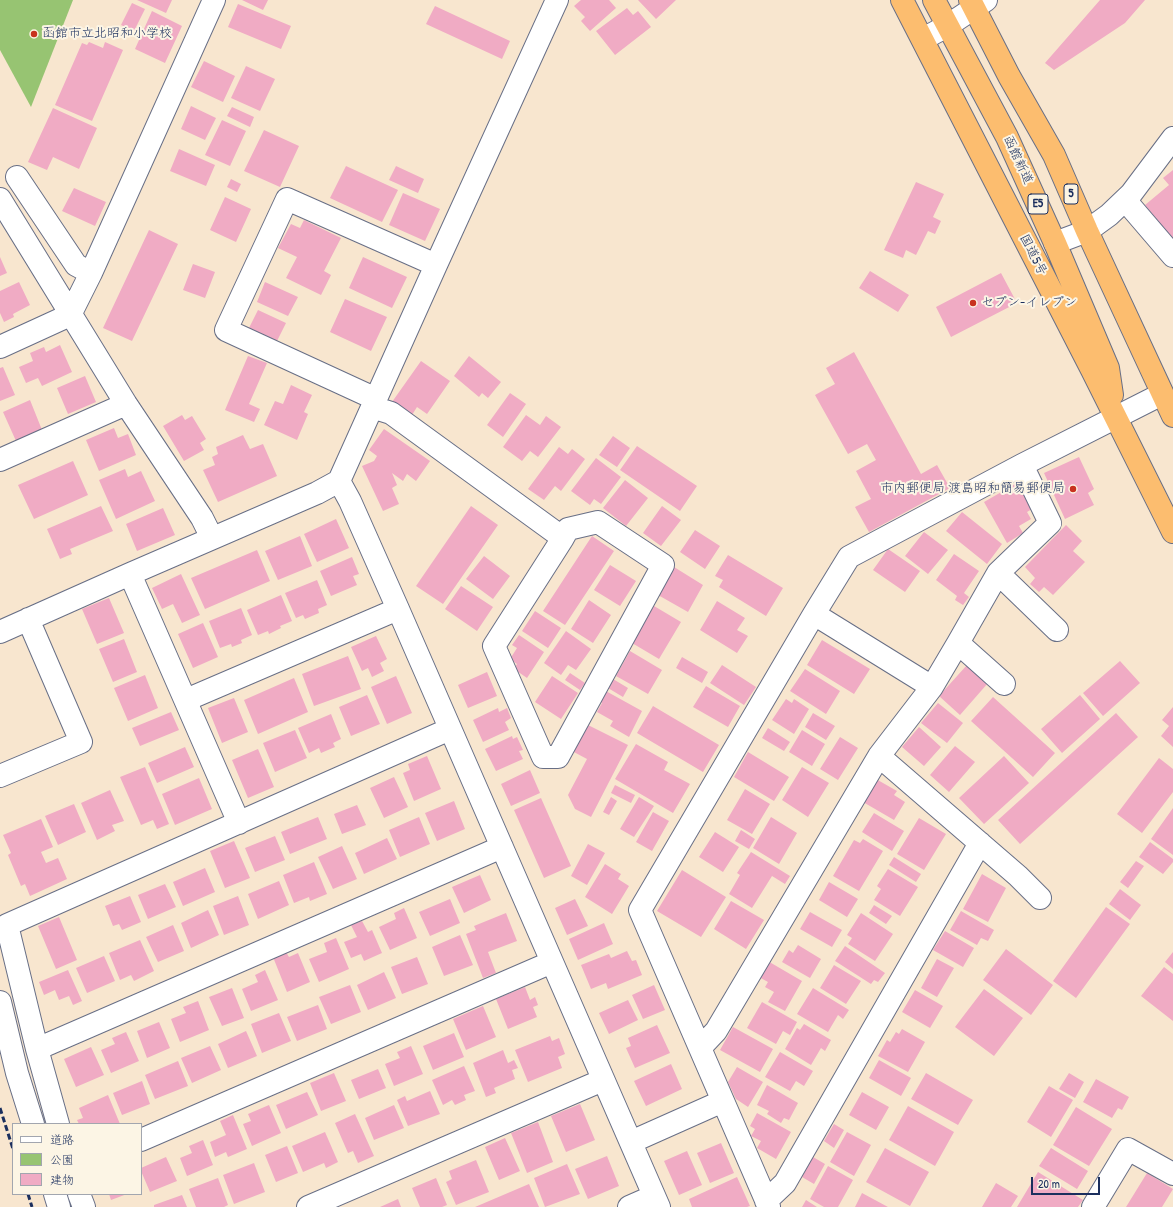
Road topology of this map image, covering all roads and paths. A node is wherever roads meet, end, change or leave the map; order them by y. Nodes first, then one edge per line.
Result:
1 (214, 0) edge
2 (557, 0) edge
3 (902, 0) edge
4 (934, 0) edge
5 (977, 3) edge
6 (947, 26) junction
7 (923, 39) junction
8 (1173, 138) edge
9 (17, 177) dead end
10 (0, 200) edge
11 (1125, 200) junction
12 (1087, 231) junction
13 (1055, 243) junction
14 (1173, 256) edge
15 (436, 265) junction
16 (91, 274) junction
17 (70, 315) junction
18 (0, 347) edge
19 (1162, 394) junction
20 (374, 403) junction
21 (126, 404) junction
22 (1173, 416) edge
23 (1116, 418) junction
24 (0, 460) edge
25 (1022, 466) junction
26 (339, 481) junction
27 (1173, 532) edge
28 (212, 538) junction
29 (563, 538) junction
30 (998, 573) junction
31 (130, 574) junction
32 (398, 609) junction
33 (814, 614) junction
34 (28, 619) junction
35 (1057, 630) dead end
36 (0, 632) edge
37 (958, 643) junction
38 (1004, 684) dead end
39 (932, 687) junction
40 (186, 700) junction
41 (450, 729) junction
42 (879, 756) junction
43 (0, 776) edge
44 (239, 823) junction
45 (980, 843) junction
46 (502, 847) junction
47 (1040, 898) dead end
48 (552, 962) junction
49 (0, 1002) edge
50 (700, 1048) junction
51 (37, 1049) junction
52 (603, 1080) junction
53 (723, 1101) junction
54 (33, 1123) edge
55 (58, 1123) edge
56 (142, 1140) edge
57 (631, 1142) junction
58 (1173, 1174) edge
59 (55, 1195) edge
60 (79, 1195) edge
61 (657, 1201) edge
62 (767, 1204) edge
63 (59, 1207) edge
64 (84, 1207) edge
65 (308, 1207) edge
66 (629, 1207) edge
67 (1093, 1207) edge

1 - 16 street
2 - 15 street
3 - 7 highway, 国道5号
4 - 6 highway, 函館新道 / E5
5 - 6 street
5 - 12 highway, 5
6 - 7 street
6 - 13 highway, 函館新道 / E5
7 - 23 highway, 国道5号
8 - 11 street
9 - 16 street
10 - 17 street
11 - 12 street
11 - 14 street
12 - 13 street
12 - 19 highway, 5
13 - 23 highway, 函館新道 / E5
15 - 20 street
15 - 20 street
16 - 17 street
17 - 18 street
17 - 21 street
19 - 22 highway, 5
19 - 23 street
20 - 26 street
20 - 29 street
21 - 24 street
21 - 28 street
23 - 25 street
23 - 27 highway, 国道5号
25 - 30 street
25 - 33 street
26 - 28 street
26 - 32 street
28 - 31 street
29 - 29 street
30 - 35 street
30 - 37 street
31 - 34 street
31 - 40 street
32 - 40 street
32 - 41 street
33 - 39 street
33 - 50 street
34 - 36 street
34 - 43 street
37 - 38 street
37 - 39 street
39 - 42 street
40 - 44 street
41 - 44 street
41 - 46 street
42 - 45 street
42 - 50 street
44 - 51 street
45 - 47 street
45 - 62 street
46 - 48 street
46 - 51 street
48 - 52 street
48 - 56 street
49 - 54 street
50 - 53 street
51 - 55 street
52 - 57 street
52 - 65 street
53 - 57 street
53 - 62 street
57 - 61 street
58 - 67 street
59 - 63 street
60 - 64 street
61 - 66 street

